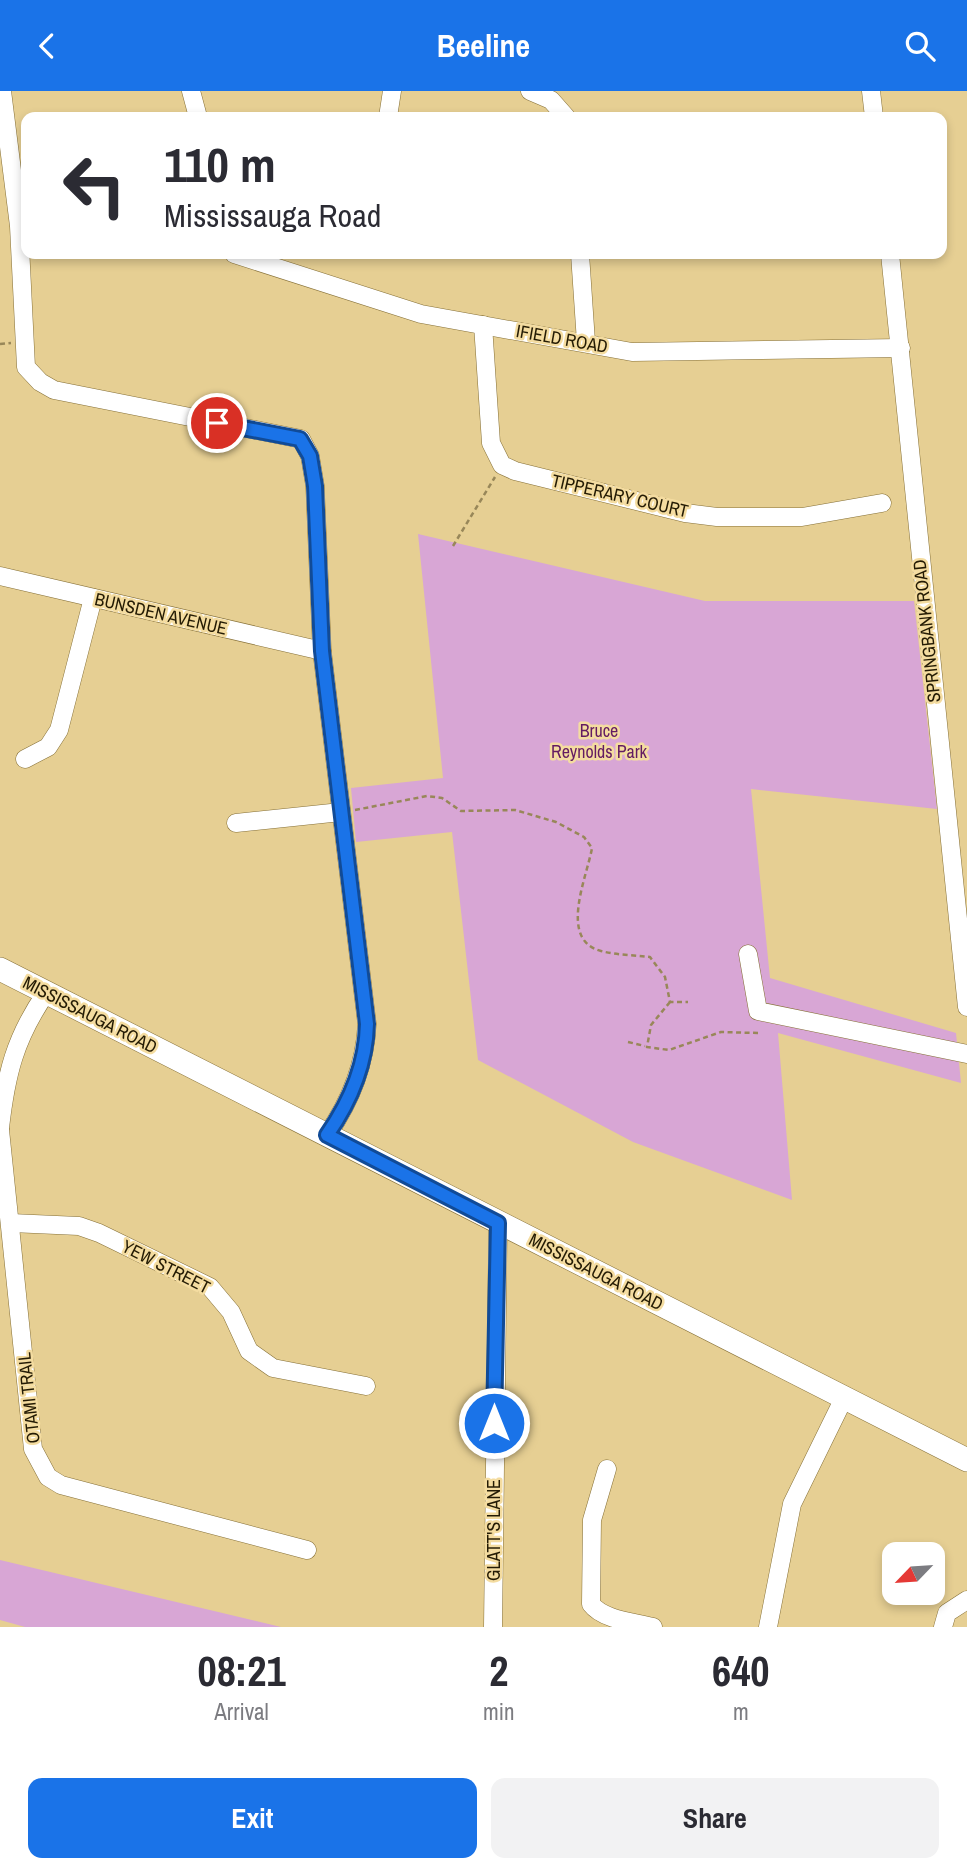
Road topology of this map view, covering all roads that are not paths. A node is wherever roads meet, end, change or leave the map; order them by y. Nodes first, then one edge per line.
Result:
1 (2, 91) edge
2 (191, 91) edge
3 (392, 91) edge
4 (530, 91) edge
5 (872, 91) edge
6 (197, 112) edge
7 (389, 112) edge
8 (562, 112) edge
9 (874, 112) edge
10 (21, 212) edge
11 (24, 259) edge
12 (249, 259) edge
13 (580, 259) edge
14 (891, 259) edge
15 (483, 325) junction
16 (586, 342) junction
17 (901, 348) junction
18 (882, 503) dead end
19 (0, 576) edge
20 (93, 598) junction
21 (322, 651) junction
22 (25, 759) dead end
23 (341, 812) junction
24 (236, 823) dead end
25 (748, 954) dead end
26 (0, 969) edge
27 (46, 993) junction
28 (967, 1007) edge
29 (967, 1054) edge
30 (0, 1129) edge
31 (327, 1135) junction
32 (11, 1223) junction
33 (498, 1223) junction
34 (366, 1386) dead end
35 (845, 1398) junction
36 (967, 1461) edge
37 (607, 1469) dead end
38 (307, 1550) dead end
39 (967, 1600) edge
40 (493, 1627) edge
41 (653, 1627) edge
42 (768, 1627) edge
43 (943, 1627) edge

1 - 10 street
2 - 6 street
3 - 7 street
4 - 8 street
5 - 9 street
11 - 21 street
12 - 15 street, IFIELD ROAD
13 - 16 street
14 - 17 street, SPRINGBANK ROAD
15 - 16 street, IFIELD ROAD
15 - 18 street, TIPPERARY COURT
16 - 17 street, IFIELD ROAD
17 - 28 street, SPRINGBANK ROAD
19 - 20 street, BUNSDEN AVENUE
20 - 21 street, BUNSDEN AVENUE
20 - 22 street
21 - 23 street
23 - 24 street
23 - 31 street
25 - 29 street
26 - 27 main road, MISSISSAUGA ROAD
27 - 30 street, OTAMI TRAIL
27 - 31 main road, MISSISSAUGA ROAD
30 - 32 street, OTAMI TRAIL
31 - 33 main road, MISSISSAUGA ROAD
32 - 34 street, YEW STREET
32 - 38 street, OTAMI TRAIL
33 - 35 main road, MISSISSAUGA ROAD
33 - 40 street, GLATT'S LANE
35 - 36 main road, MISSISSAUGA ROAD
35 - 42 street
37 - 41 street
39 - 43 street

